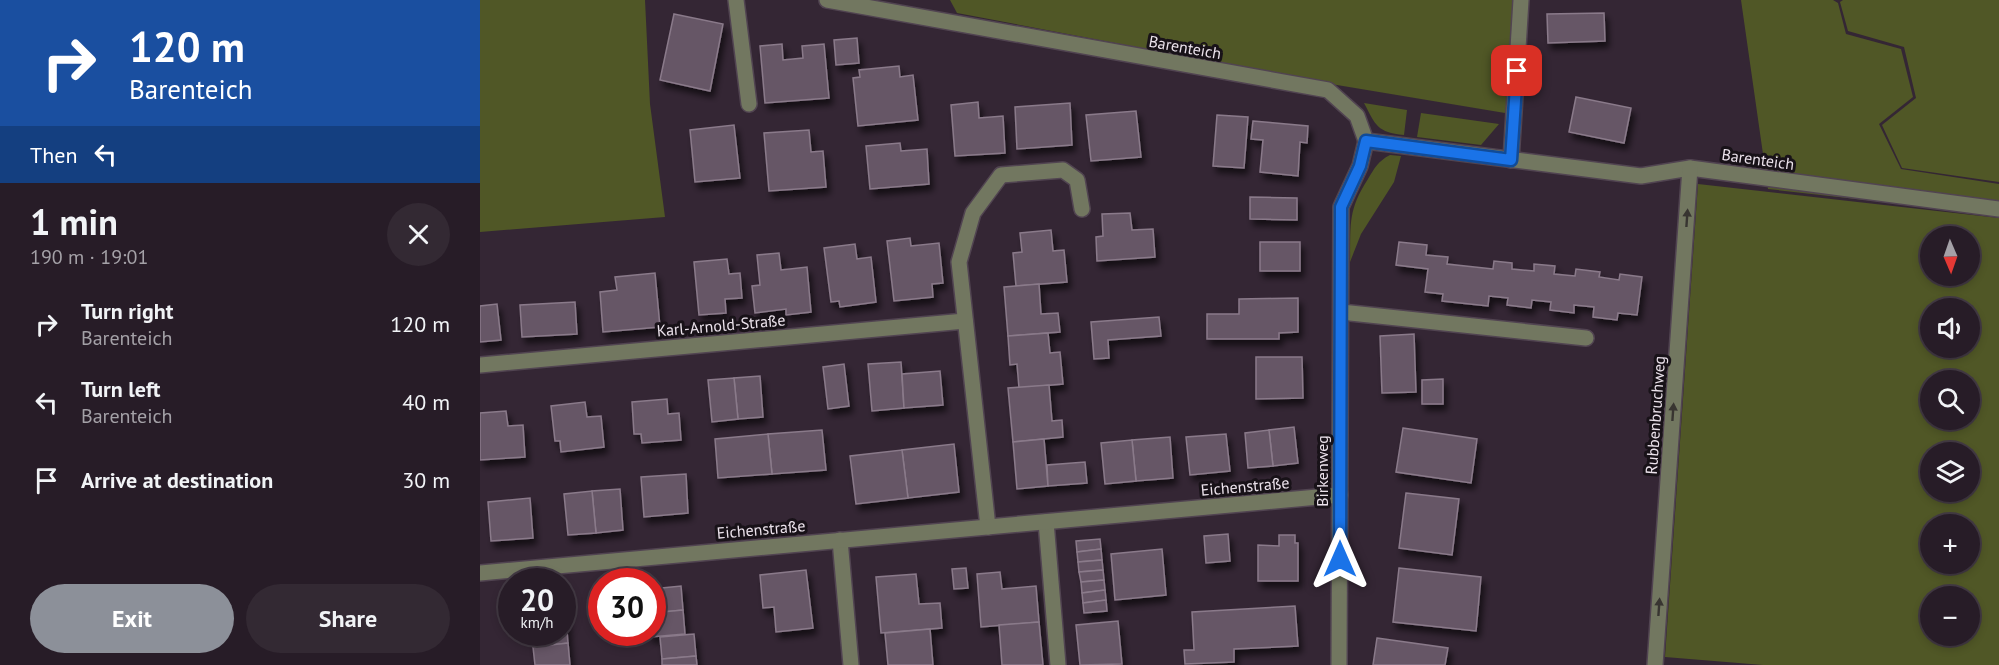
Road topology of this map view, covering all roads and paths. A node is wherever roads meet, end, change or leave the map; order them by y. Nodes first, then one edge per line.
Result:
1 (736, 0) edge
2 (827, 0) edge
3 (1521, 0) edge
4 (866, 4) edge
5 (749, 104) dead end
6 (1366, 141) junction
7 (1511, 160) junction
8 (1690, 168) junction
9 (1082, 209) dead end
10 (1999, 209) edge
11 (1341, 312) junction
12 (965, 321) junction
13 (1586, 338) dead end
14 (480, 365) edge
15 (1340, 495) junction
16 (1046, 522) junction
17 (988, 527) junction
18 (840, 540) junction
19 (480, 573) edge
20 (851, 665) edge
21 (1058, 665) edge
22 (1340, 665) edge
23 (1655, 665) edge

1 - 5 street
2 - 4 street, Barenteich
3 - 7 street
4 - 6 street, Barenteich
6 - 7 street, Barenteich
6 - 11 street, Birkenweg
7 - 8 street, Barenteich
8 - 10 street, Barenteich
23 -> 8 street, Rubbenbruchweg
9 - 12 street
11 - 13 street
11 - 15 street, Birkenweg
12 - 14 street, Karl-Arnold-Straße
12 - 17 street
15 - 16 street, Eichenstraße
15 - 22 street, Birkenweg
16 - 17 street, Eichenstraße
16 - 21 street
17 - 18 street, Eichenstraße
18 - 19 street, Eichenstraße
18 - 20 street

